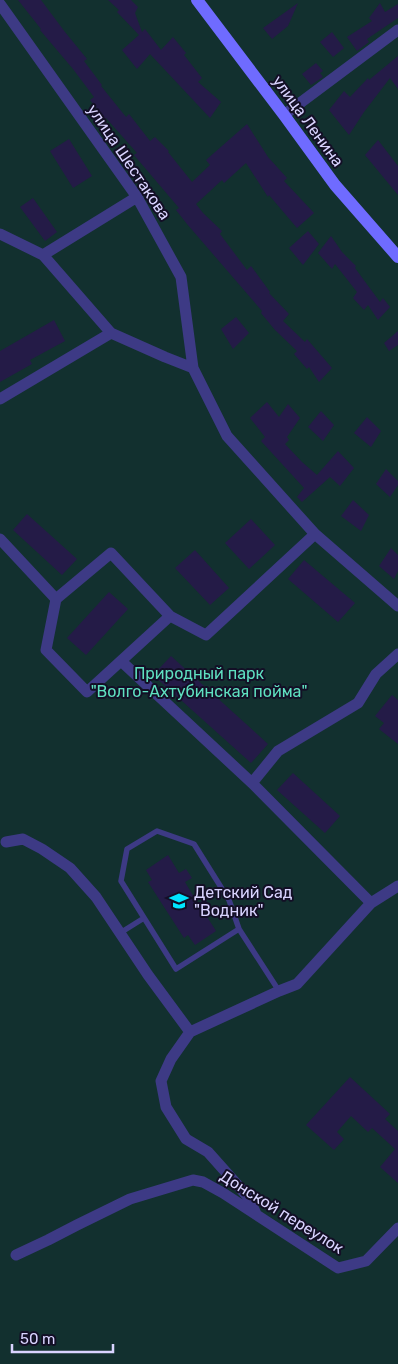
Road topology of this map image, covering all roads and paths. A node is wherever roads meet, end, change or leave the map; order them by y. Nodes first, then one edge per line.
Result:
1 (201, 1) edge
2 (0, 4) edge
3 (398, 32) edge
4 (284, 115) junction
5 (137, 197) junction
6 (0, 234) edge
7 (44, 255) junction
8 (398, 257) edge
9 (111, 333) junction
10 (193, 368) junction
11 (0, 399) edge
12 (315, 534) junction
13 (0, 539) edge
14 (56, 599) junction
15 (398, 606) edge
16 (170, 616) junction
17 (398, 654) edge
18 (121, 661) junction
19 (252, 783) junction
20 (6, 842) dead end
21 (398, 886) edge
22 (371, 902) junction
23 (144, 918) junction
24 (239, 929) junction
25 (120, 933) junction
26 (279, 991) junction
27 (190, 1032) junction
28 (256, 1214) junction
29 (398, 1228) edge
30 (16, 1255) dead end

1 - 4 street, улица Ленина
2 - 5 street, улица Шестакова
3 - 4 street
4 - 8 street, улица Ленина
5 - 7 street
5 - 10 street, улица Шестакова
6 - 7 street
7 - 9 street
9 - 10 street
9 - 11 street
10 - 12 street, улица Шестакова
12 - 15 street, улица Шестакова
12 - 16 street
13 - 14 street
14 - 16 street
14 - 18 street
16 - 18 street
17 - 19 street
18 - 19 street
19 - 22 street
20 - 25 street
21 - 22 street
22 - 26 street
23 - 24 lane
23 - 24 lane
23 - 25 lane
24 - 26 lane
25 - 27 street
26 - 27 street
27 - 28 street
28 - 29 street, Донской переулок
28 - 30 street, Донской переулок

